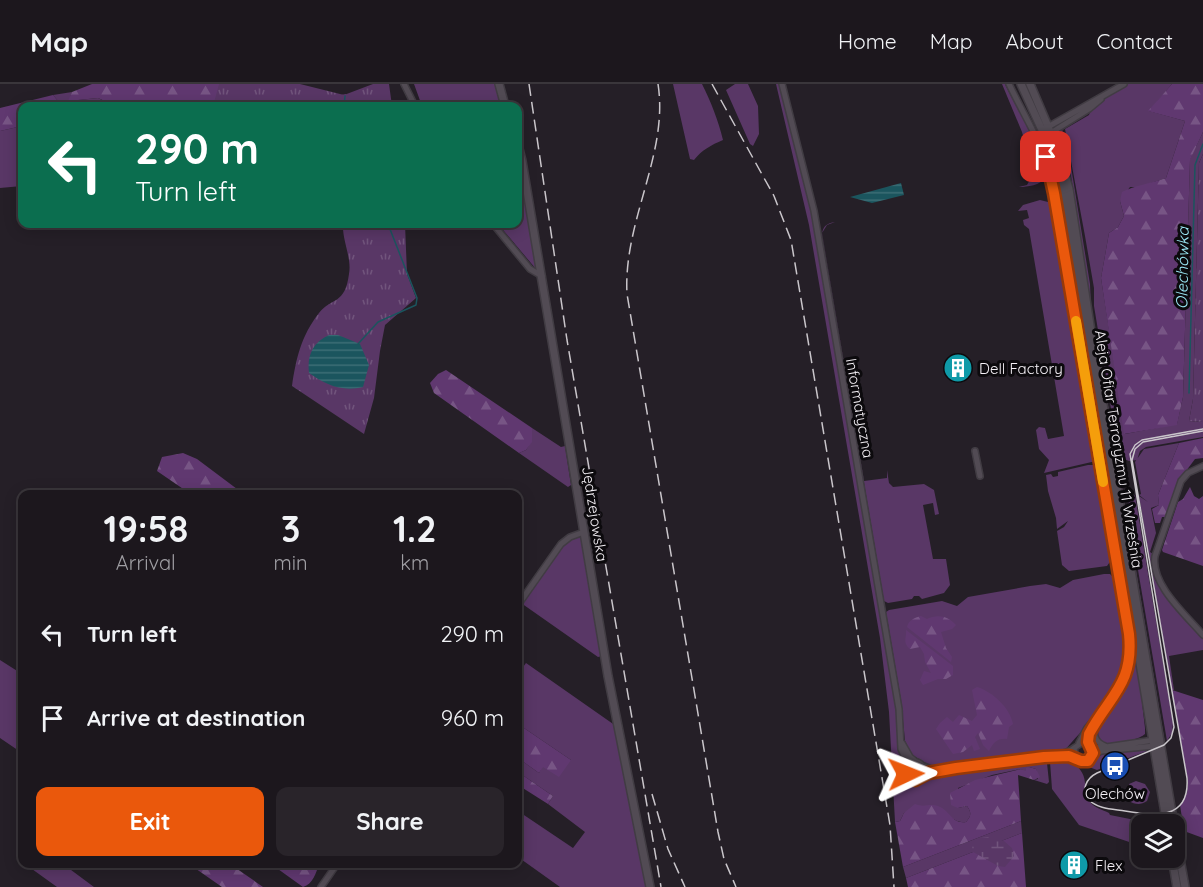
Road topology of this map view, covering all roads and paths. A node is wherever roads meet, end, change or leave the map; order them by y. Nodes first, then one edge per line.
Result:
1 (404, 84) edge
2 (499, 84) edge
3 (782, 84) edge
4 (1009, 84) edge
5 (1021, 84) edge
6 (1030, 84) edge
7 (1124, 84) edge
8 (413, 102) edge
9 (504, 102) edge
10 (1046, 131) junction
11 (522, 167) edge
12 (496, 228) edge
13 (542, 276) junction
14 (975, 451) dead end
15 (1203, 466) edge
16 (980, 476) dead end
17 (584, 532) junction
18 (522, 599) edge
19 (1203, 635) edge
20 (1104, 710) junction
21 (1096, 723) junction
22 (901, 739) junction
23 (1157, 743) junction
24 (1090, 745) junction
25 (1077, 746) junction
26 (1107, 746) junction
27 (1092, 756) junction
28 (1044, 757) junction
29 (1076, 758) junction
30 (915, 761) junction
31 (907, 765) junction
32 (923, 766) junction
33 (956, 768) junction
34 (923, 775) junction
35 (1166, 814) edge
36 (1172, 814) edge
37 (334, 868) edge
38 (1174, 868) edge
39 (1182, 868) edge
40 (321, 887) edge
41 (650, 887) edge
42 (1177, 887) edge
43 (1185, 887) edge

1 - 8 street
2 - 9 street
3 - 22 street, Informatyczna
4 - 20 street
5 - 10 street, Aleja Ofiar Terroryzmu 11 Września
6 - 10 street, Aleja Ofiar Terroryzmu 11 Września
7 - 10 street
10 - 23 street, Aleja Ofiar Terroryzmu 11 Września
11 - 13 street, Jędrzejowska
12 - 13 street
13 - 17 street, Jędrzejowska
14 - 16 street
15 - 19 street
17 - 18 street
17 - 41 street, Jędrzejowska
20 - 21 street
20 - 25 street
21 - 24 street
21 - 26 street
22 - 30 street, Informatyczna
22 - 31 street, Informatyczna
23 - 26 street
23 - 27 street
23 - 35 street, Aleja Ofiar Terroryzmu 11 Września
23 - 36 street, Aleja Ofiar Terroryzmu 11 Września
24 - 25 street
24 - 26 street
24 - 27 street
25 - 28 street, Informatyczna
25 - 29 street
27 - 29 street, Informatyczna
28 - 29 street, Informatyczna
28 - 33 street, Informatyczna
30 - 31 street
30 - 32 street, Informatyczna
31 - 34 street
32 - 33 street, Informatyczna
32 - 34 street
33 - 34 street, Informatyczna
37 - 40 street
38 - 42 street
39 - 43 street, Aleja Ofiar Terroryzmu 11 Września

